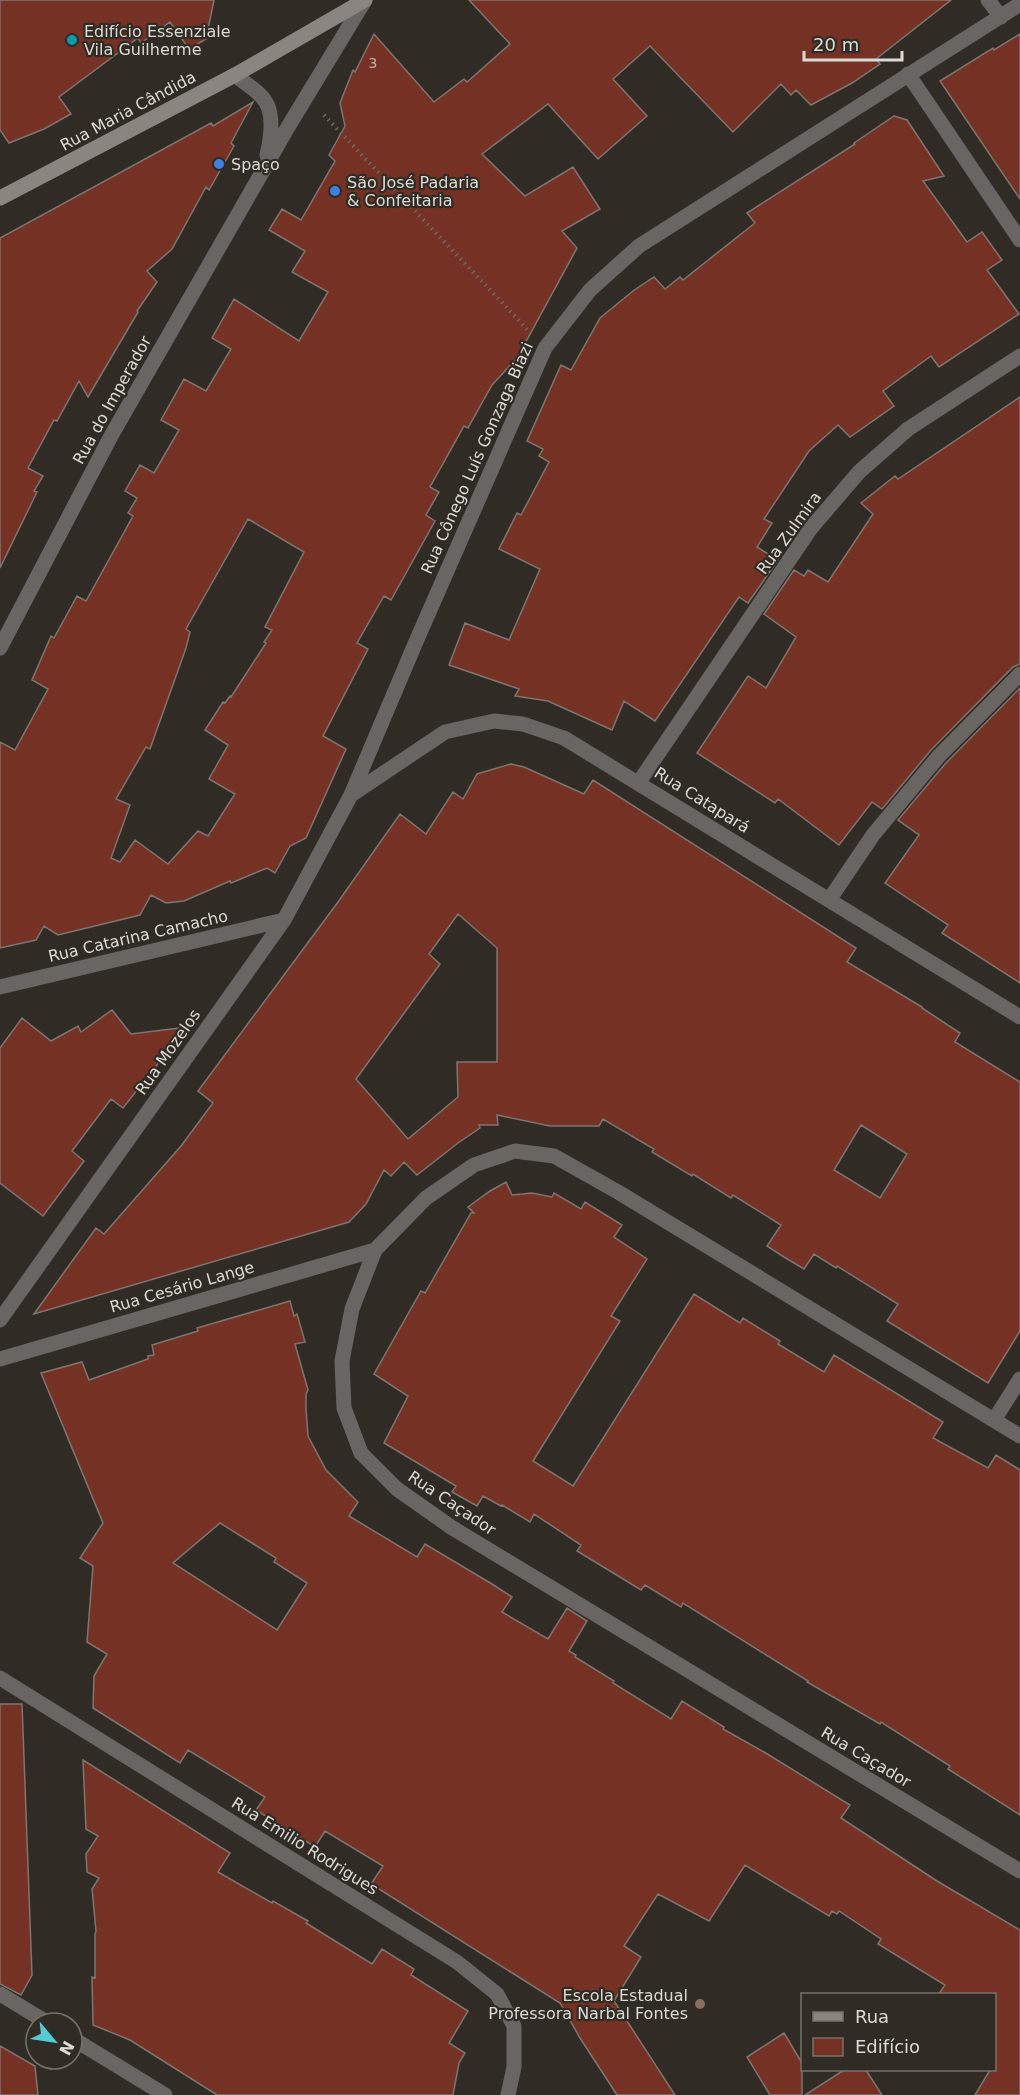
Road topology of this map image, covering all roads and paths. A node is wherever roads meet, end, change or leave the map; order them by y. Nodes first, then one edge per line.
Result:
1 (365, 0) edge
2 (988, 0) edge
3 (1020, 4) edge
4 (1001, 17) junction
5 (908, 74) junction
6 (235, 75) junction
7 (324, 115) dead end
8 (262, 173) junction
9 (0, 198) edge
10 (1020, 240) edge
11 (545, 348) junction
12 (1020, 356) edge
13 (0, 648) edge
14 (1020, 674) edge
15 (639, 782) junction
16 (351, 795) junction
17 (829, 900) junction
18 (284, 920) junction
19 (0, 987) edge
20 (1020, 1017) edge
21 (375, 1250) junction
22 (0, 1320) edge
23 (0, 1359) edge
24 (1020, 1379) edge
25 (994, 1420) junction
26 (1020, 1436) edge
27 (0, 1678) edge
28 (1020, 1871) edge
29 (0, 1994) edge
30 (28, 2011) edge
31 (84, 2045) edge
32 (165, 2095) edge
33 (508, 2095) edge

1 - 6 main road, Rua Maria Cândida
1 - 8 street, Rua do Imperador
2 - 4 street
3 - 4 street, Rua Cônego Luís Gonzaga Biazi
4 - 5 street, Rua Cônego Luís Gonzaga Biazi
5 - 10 street
5 - 11 street, Rua Cônego Luís Gonzaga Biazi
6 - 8 street, Rua do Imperador
6 - 9 main road, Rua Maria Cândida
7 - 11 path
8 - 13 street, Rua do Imperador
11 - 16 street, Rua Cônego Luís Gonzaga Biazi
12 - 15 street, Rua Zulmira
14 - 17 street
15 - 16 street, Rua Catapará
15 - 17 street, Rua Catapará
16 - 18 street, Rua Mozelos
17 - 20 street, Rua Catapará
18 - 19 street, Rua Catarina Camacho
18 - 22 street, Rua Mozelos
21 - 23 street, Rua Cesário Lange
21 - 25 street, Rua Caçador
21 - 28 street, Rua Caçador
24 - 25 street
25 - 26 street, Rua Caçador
27 - 33 street, Rua Emilio Rodrigues
29 - 30 street
31 - 32 street

